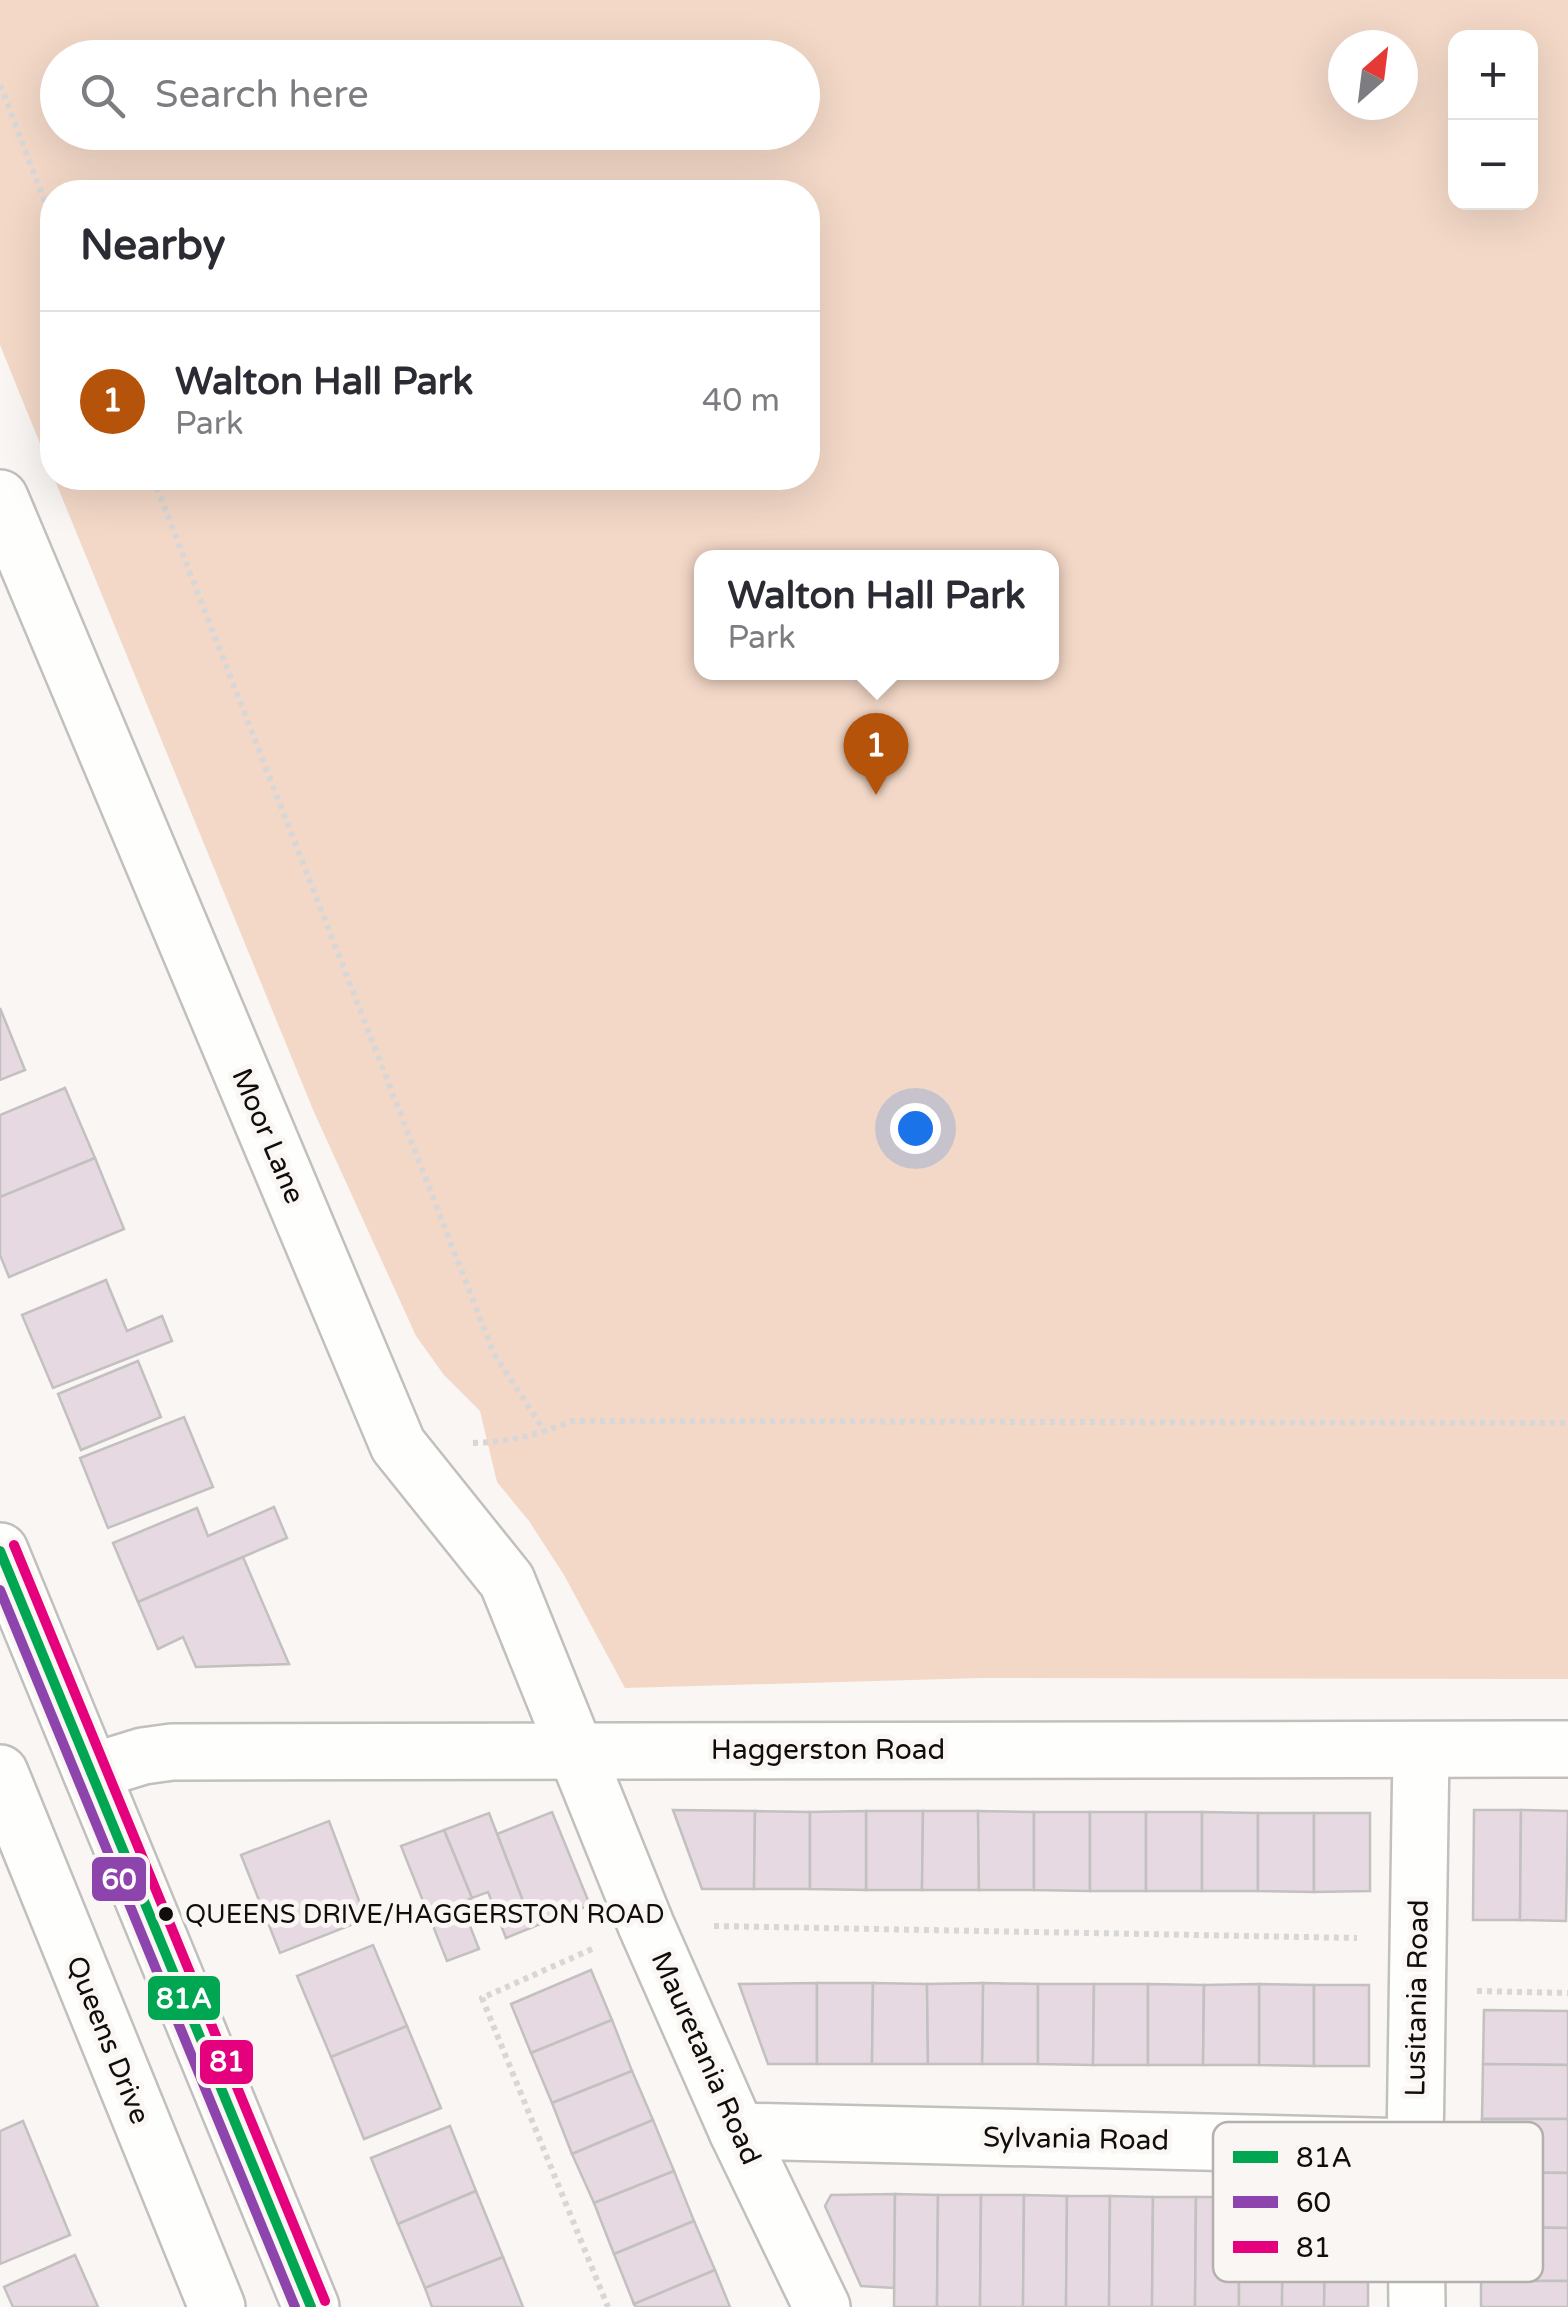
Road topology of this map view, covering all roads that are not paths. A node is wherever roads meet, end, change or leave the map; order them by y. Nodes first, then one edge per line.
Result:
1 (0, 498) edge
2 (0, 1551) edge
3 (1568, 1749) edge
4 (574, 1750) junction
5 (1421, 1750) junction
6 (91, 1772) junction
7 (0, 1773) edge
8 (1414, 2122) edge
9 (737, 2131) junction
10 (1213, 2142) edge
11 (1417, 2282) edge
12 (217, 2307) edge
13 (311, 2307) edge
14 (822, 2307) edge
15 (1417, 2307) edge

1 - 4 main road, Moor Lane
2 - 6 main road
3 - 5 main road, Haggerston Road
4 - 5 main road, Haggerston Road
4 - 6 main road, Haggerston Road
4 - 9 main road, Mauretania Road
5 - 8 main road, Lusitania Road
6 - 13 main road
7 - 12 main road, Queens Drive
9 - 10 main road, Sylvania Road
9 - 14 main road, Mauretania Road
11 - 15 main road, Lusitania Road

